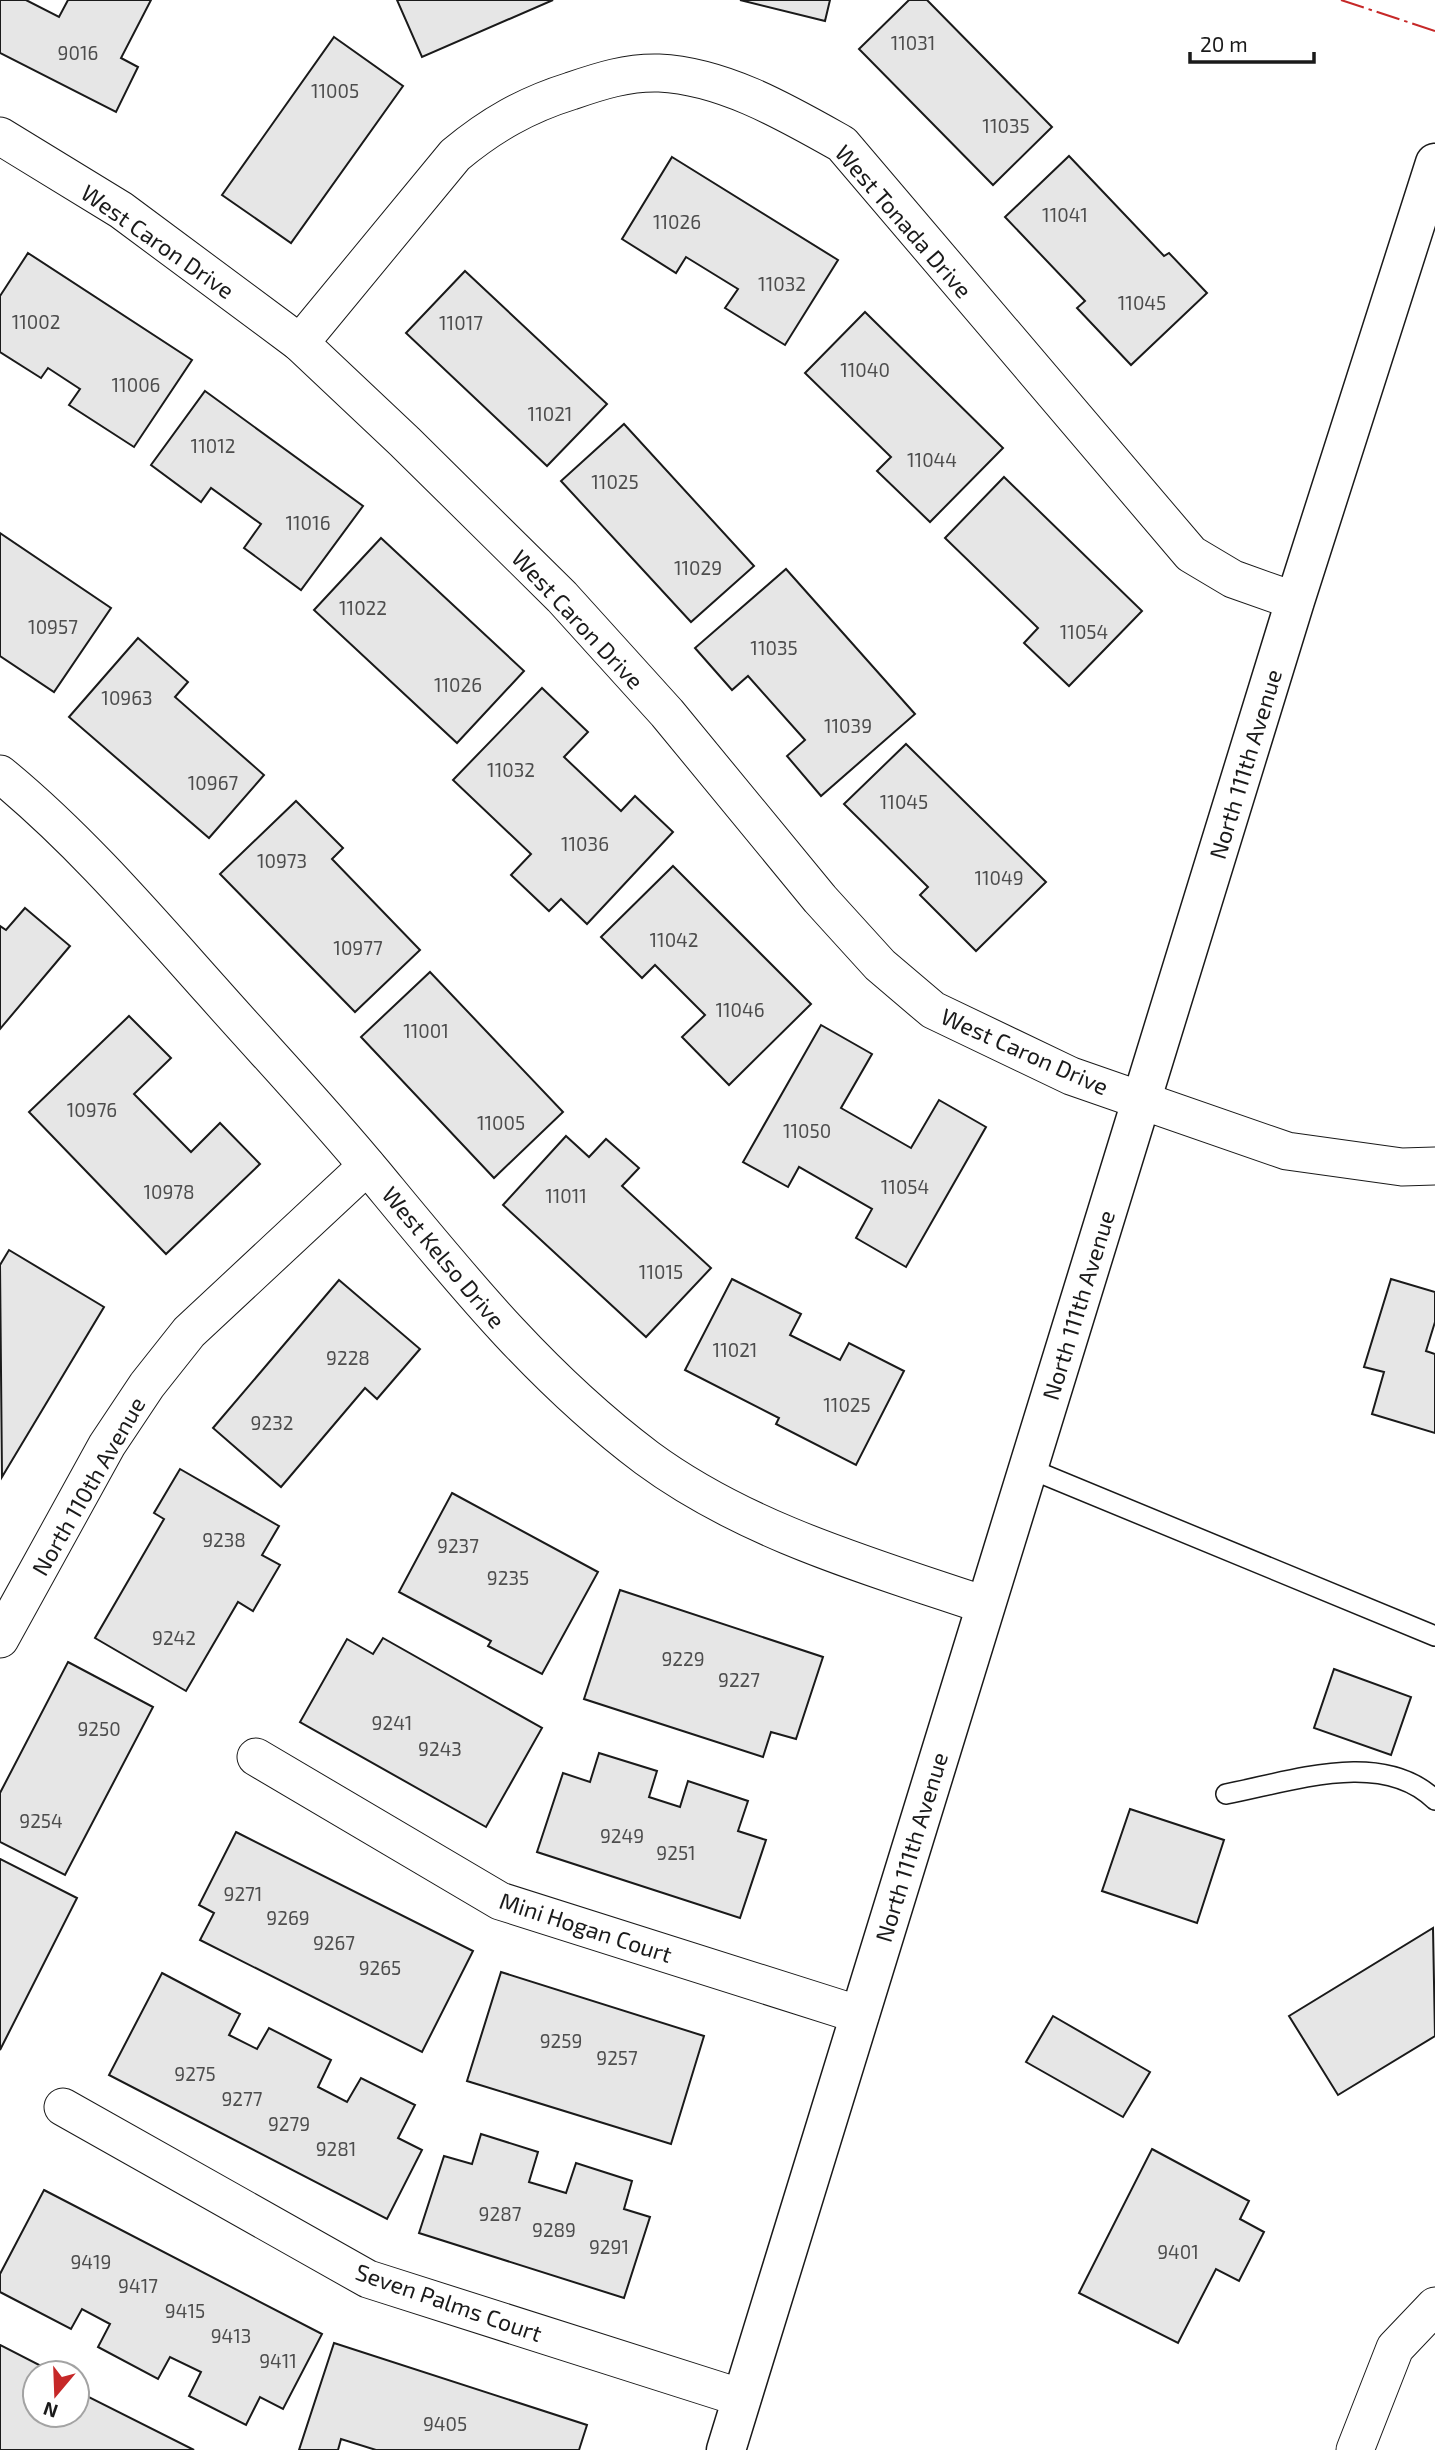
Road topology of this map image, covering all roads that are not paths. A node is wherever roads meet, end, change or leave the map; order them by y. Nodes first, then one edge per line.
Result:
1 (0, 136) edge
2 (1435, 163) edge
3 (300, 343) junction
4 (1295, 601) junction
5 (0, 774) edge
6 (1142, 1100) junction
7 (367, 1166) junction
8 (1435, 1166) edge
9 (1028, 1468) junction
10 (984, 1605) junction
11 (1435, 1636) edge
12 (0, 1639) edge
13 (257, 1757) dead end
14 (1226, 1794) dead end
15 (1435, 1801) edge
16 (860, 2015) junction
17 (63, 2107) dead end
18 (1435, 2306) edge
19 (742, 2398) junction
20 (726, 2450) edge
21 (1354, 2450) edge

1 - 3 street, West Caron Drive
2 - 4 street, North 111th Avenue
3 - 4 street, West Tonada Drive
3 - 6 street, West Caron Drive
4 - 6 street, North 111th Avenue
5 - 7 street, West Kelso Drive
6 - 8 street, West Caron Drive
6 - 9 street, North 111th Avenue
7 - 10 street, West Kelso Drive
7 - 12 street, North 110th Avenue
9 - 10 street, North 111th Avenue
9 - 11 lane
10 - 16 street, North 111th Avenue
13 - 16 street, Mini Hogan Court
14 - 15 lane
16 - 19 street, North 111th Avenue
17 - 19 street, Seven Palms Court
18 - 21 street
19 - 20 street, North 111th Avenue

